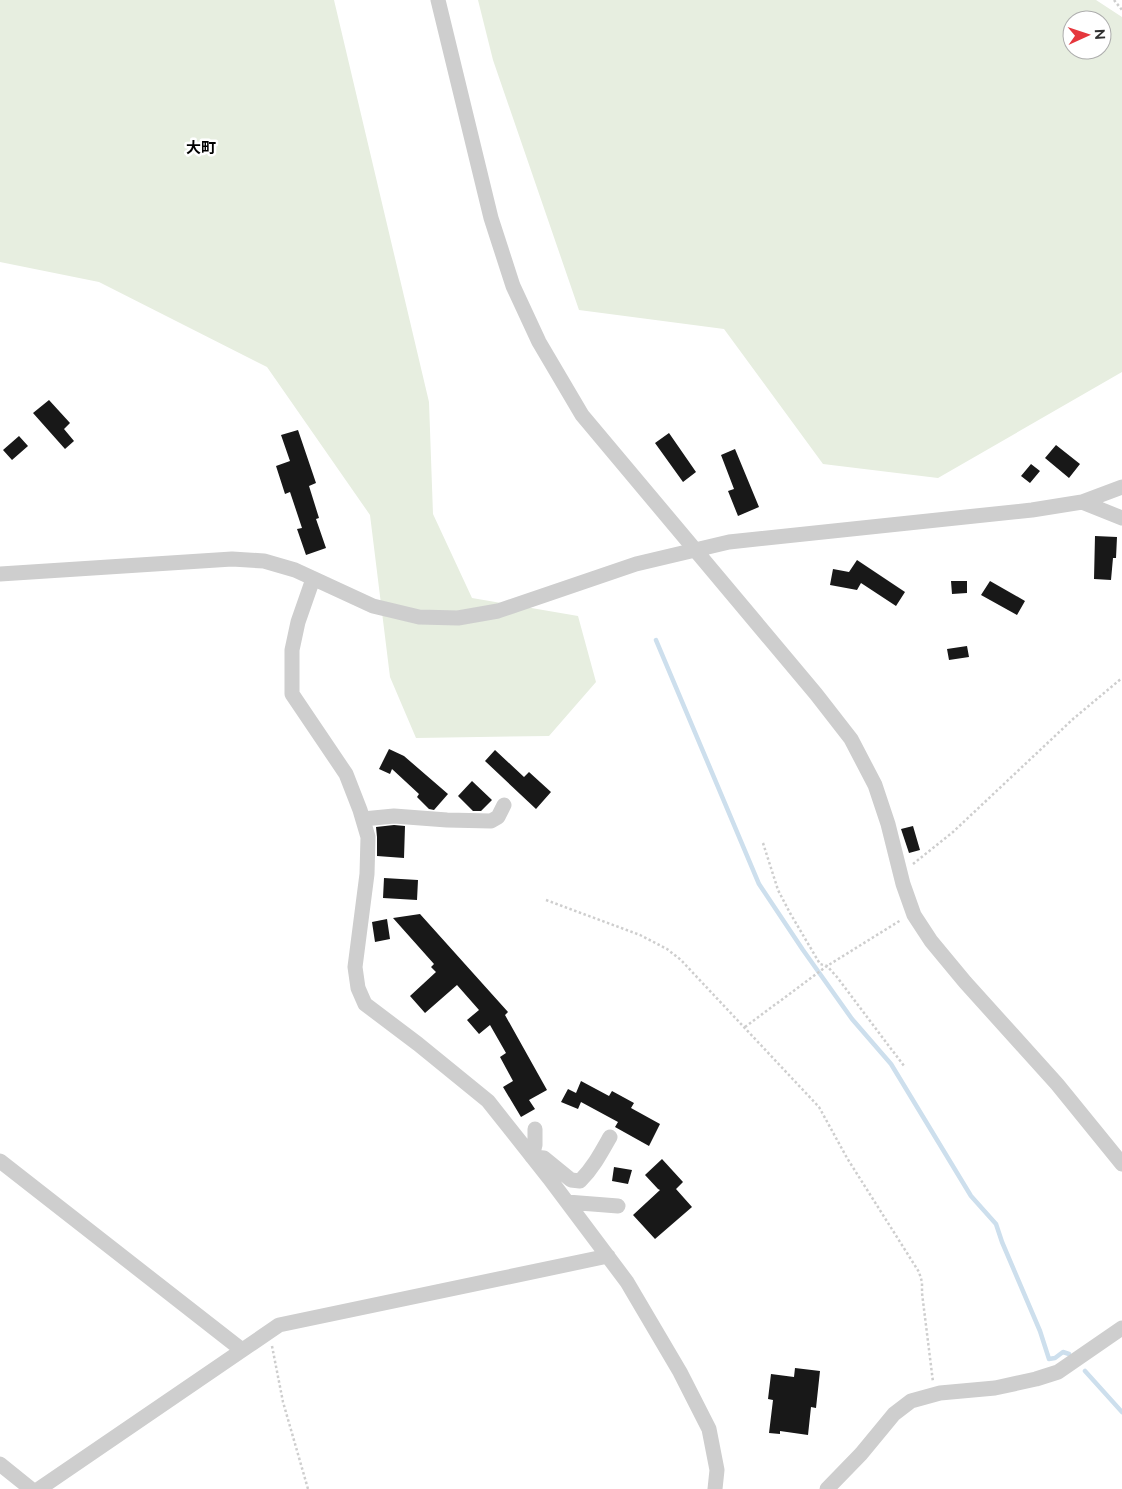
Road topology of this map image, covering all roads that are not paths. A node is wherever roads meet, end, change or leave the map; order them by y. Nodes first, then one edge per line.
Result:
1 (438, 0) edge
2 (1122, 487) edge
3 (1082, 502) junction
4 (1122, 518) edge
5 (695, 550) junction
6 (0, 574) edge
7 (313, 579) junction
8 (504, 805) dead end
9 (363, 819) junction
10 (534, 1129) dead end
11 (610, 1137) dead end
12 (532, 1157) junction
13 (0, 1160) edge
14 (1122, 1164) edge
15 (567, 1202) junction
16 (618, 1206) dead end
17 (608, 1256) junction
18 (1122, 1328) edge
19 (242, 1350) junction
20 (0, 1464) edge
21 (31, 1489) edge
22 (39, 1489) edge
23 (715, 1489) edge
24 (827, 1489) edge

1 - 5 street
2 - 3 street
3 - 4 street
3 - 5 street
5 - 7 street
5 - 14 street
6 - 7 street
7 - 9 street
8 - 9 street
9 - 12 street
10 - 12 street
11 - 12 street
12 - 15 street
13 - 19 street
15 - 16 street
15 - 17 street
17 - 19 street
17 - 23 street
18 - 24 street
19 - 22 street
20 - 21 street

